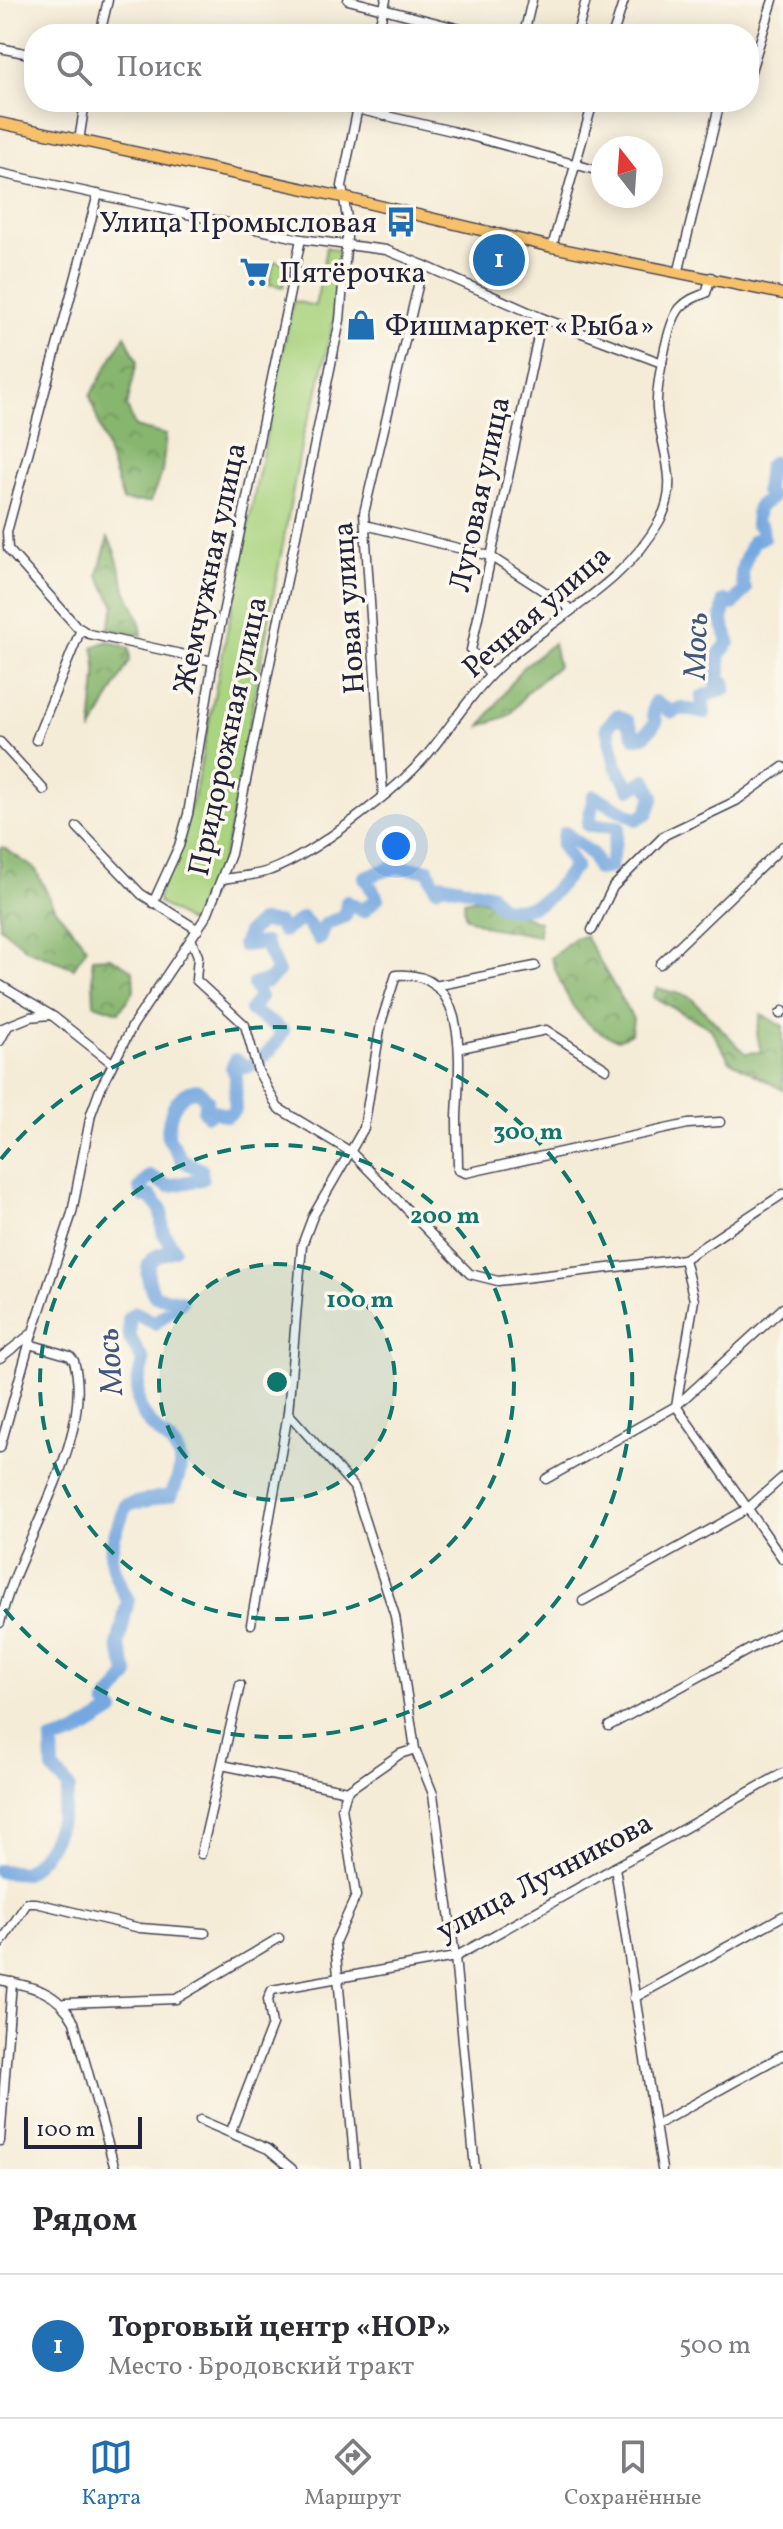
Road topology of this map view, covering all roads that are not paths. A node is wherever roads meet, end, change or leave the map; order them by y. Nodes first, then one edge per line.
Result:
1 (108, 0) edge
2 (348, 0) edge
3 (532, 0) edge
4 (586, 0) edge
5 (624, 0) edge
6 (773, 0) edge
7 (386, 4) edge
8 (102, 24) edge
9 (380, 24) edge
10 (449, 24) edge
11 (526, 24) edge
12 (580, 24) edge
13 (616, 24) edge
14 (759, 45) edge
15 (0, 48) edge
16 (24, 53) edge
17 (83, 112) edge
18 (357, 112) edge
19 (384, 112) edge
20 (590, 112) edge
21 (718, 112) edge
22 (0, 123) edge
23 (79, 141) junction
24 (574, 164) junction
25 (591, 169) edge
26 (0, 173) edge
27 (98, 194) junction
28 (342, 197) junction
29 (301, 239) junction
30 (347, 245) junction
31 (552, 247) junction
32 (423, 265) junction
33 (679, 270) junction
34 (711, 277) junction
35 (783, 294) edge
36 (542, 318) junction
37 (662, 363) junction
38 (365, 525) junction
39 (490, 556) junction
40 (571, 609) junction
41 (81, 629) junction
42 (213, 661) junction
43 (490, 675) junction
44 (36, 740) dead end
45 (0, 742) edge
46 (783, 767) edge
47 (44, 790) dead end
48 (383, 794) junction
49 (77, 827) dead end
50 (783, 846) edge
51 (224, 879) junction
52 (153, 903) junction
53 (198, 930) junction
54 (592, 930) dead end
55 (192, 941) junction
56 (660, 964) dead end
57 (535, 966) dead end
58 (0, 985) edge
59 (435, 986) junction
60 (54, 1017) junction
61 (4, 1028) edge
62 (0, 1041) edge
63 (461, 1048) junction
64 (112, 1063) junction
65 (606, 1069) dead end
66 (720, 1122) dead end
67 (351, 1152) junction
68 (783, 1194) edge
69 (684, 1259) junction
70 (783, 1308) edge
71 (33, 1333) junction
72 (29, 1344) junction
73 (0, 1358) edge
74 (676, 1406) junction
75 (288, 1413) junction
76 (0, 1448) edge
77 (783, 1477) edge
78 (546, 1479) dead end
79 (747, 1509) junction
80 (783, 1559) edge
81 (583, 1601) dead end
82 (0, 1623) edge
83 (251, 1624) dead end
84 (783, 1631) edge
85 (240, 1685) dead end
86 (609, 1726) dead end
87 (415, 1749) junction
88 (222, 1765) junction
89 (783, 1773) edge
90 (347, 1791) junction
91 (201, 1854) dead end
92 (615, 1867) junction
93 (783, 1916) edge
94 (205, 1933) dead end
95 (279, 1938) dead end
96 (0, 1944) edge
97 (455, 1957) junction
98 (338, 1977) junction
99 (0, 1980) edge
100 (12, 1982) junction
101 (634, 1998) junction
102 (65, 2003) junction
103 (783, 2055) edge
104 (200, 2120) dead end
105 (656, 2125) junction
106 (231, 2131) junction
107 (0, 2141) edge
108 (116, 2169) edge
109 (292, 2169) edge
110 (355, 2169) edge
111 (475, 2169) edge
112 (662, 2169) edge

1 - 8 street
2 - 7 street
3 - 11 street
4 - 12 street
5 - 13 street
6 - 14 street
7 - 9 street
7 - 10 street
15 - 16 street
17 - 23 street
18 - 28 street, Придорожная улица
19 - 24 street
20 - 24 street
21 - 33 street
22 - 23 main road
23 - 28 main road
24 - 25 street
24 - 31 street
26 - 27 street
27 - 29 street
27 - 41 street
28 - 30 street, Придорожная улица
28 - 31 main road
29 - 30 street
29 - 42 street, Жемчужная улица
30 - 32 street
30 - 51 street, Придорожная улица
31 - 33 main road
32 - 36 street
32 - 38 street, Новая улица
33 - 34 main road
34 - 35 main road
34 - 37 street, Речная улица
36 - 37 street
36 - 39 street, Луговая улица
37 - 40 street, Речная улица
38 - 39 street
38 - 48 street, Новая улица
39 - 40 street
39 - 43 street, Луговая улица
40 - 43 street, Речная улица
41 - 42 street
41 - 44 street
42 - 52 street, Жемчужная улица
43 - 48 street, Речная улица
45 - 47 street
46 - 54 street
48 - 51 street, Речная улица
49 - 52 street
50 - 56 street
51 - 53 street, Придорожная улица
52 - 53 street
53 - 55 street, Придорожная улица
55 - 64 street, Придорожная улица
55 - 67 street
57 - 59 street
58 - 60 street
59 - 63 street
59 - 67 street
60 - 61 street
60 - 64 street
61 - 62 street
63 - 65 street
63 - 66 street
64 - 71 street, Придорожная улица
67 - 69 street
67 - 75 street
68 - 69 street
69 - 74 street
70 - 74 street
71 - 72 street, Придорожная улица
71 - 73 street
72 - 76 street, Придорожная улица
72 - 82 street
74 - 78 street
74 - 79 street
75 - 83 street
75 - 87 street
77 - 79 street
79 - 80 street
79 - 81 street
84 - 86 street
85 - 88 street
87 - 90 street
87 - 97 street
88 - 90 street
88 - 91 street
89 - 92 street, улица Лучникова
90 - 98 street
92 - 97 street, улица Лучникова
92 - 101 street
93 - 101 street
94 - 96 street
95 - 102 street
97 - 98 street, улица Лучникова
97 - 111 street
98 - 106 street, улица Лучникова
98 - 110 street
99 - 100 street
100 - 102 street
100 - 107 street
101 - 105 street
102 - 108 street
103 - 105 street
104 - 106 street
105 - 112 street
106 - 109 street

